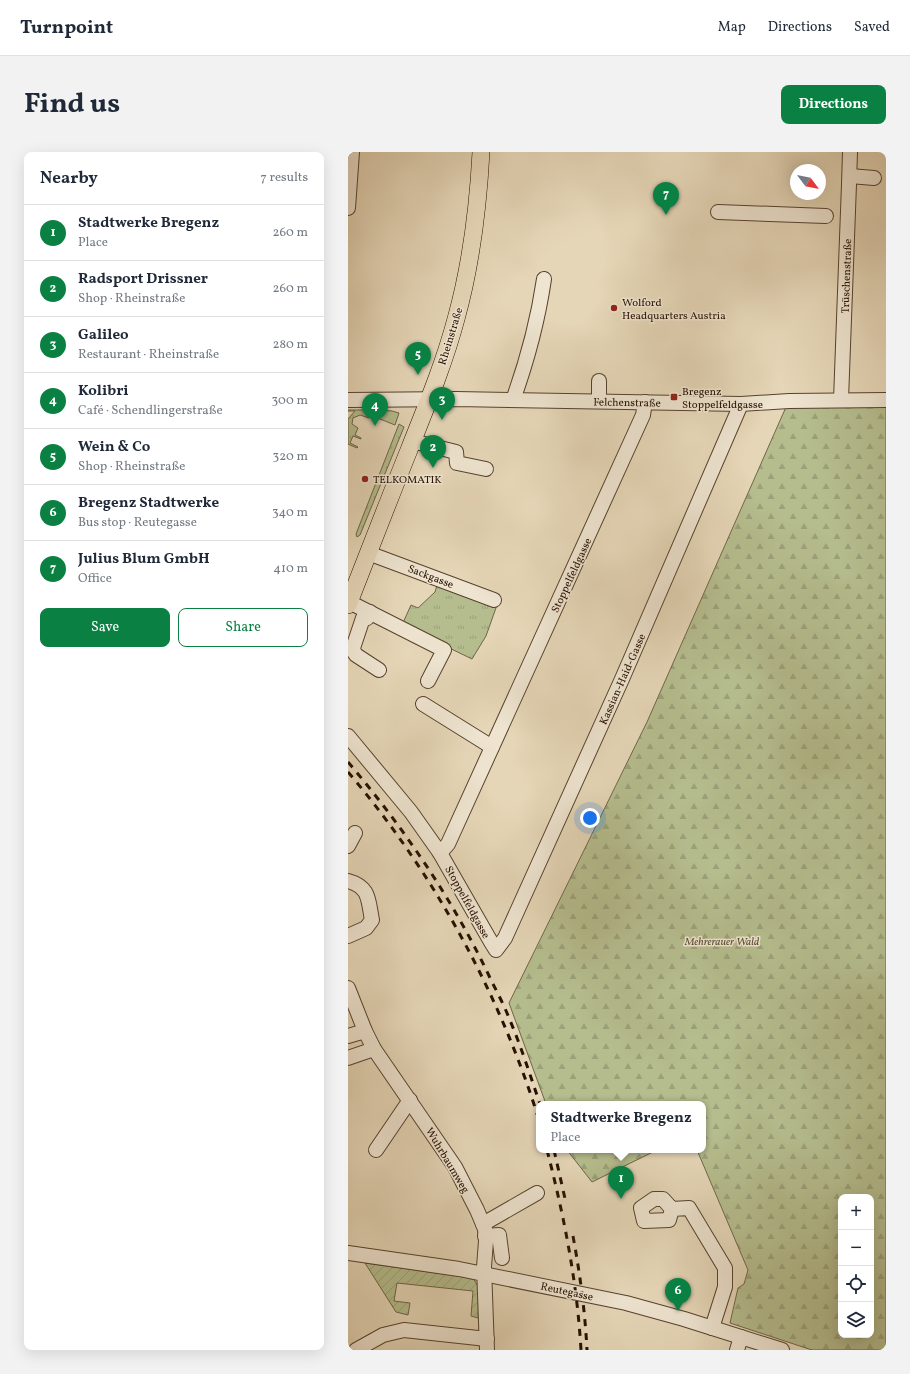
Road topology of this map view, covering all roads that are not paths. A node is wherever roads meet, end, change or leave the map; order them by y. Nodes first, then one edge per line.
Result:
1 (352, 152) edge
2 (481, 152) edge
3 (850, 152) edge
4 (850, 176) junction
5 (874, 178) dead end
6 (348, 208) edge
7 (718, 212) dead end
8 (826, 216) dead end
9 (544, 279) dead end
10 (599, 380) dead end
11 (429, 399) junction
12 (348, 400) edge
13 (513, 400) junction
14 (841, 400) junction
15 (886, 400) edge
16 (599, 401) junction
17 (645, 402) junction
18 (741, 404) junction
19 (412, 441) junction
20 (486, 469) dead end
21 (368, 553) junction
22 (494, 600) dead end
23 (349, 604) edge
24 (370, 612) junction
25 (379, 670) dead end
26 (428, 681) dead end
27 (423, 704) dead end
28 (348, 736) edge
29 (492, 747) junction
30 (355, 833) dead end
31 (348, 846) edge
32 (440, 853) junction
33 (348, 881) edge
34 (348, 936) edge
35 (496, 950) joint
36 (348, 988) edge
37 (365, 1031) junction
38 (348, 1036) edge
39 (374, 1049) junction
40 (348, 1058) edge
41 (410, 1100) junction
42 (376, 1150) dead end
43 (537, 1193) dead end
44 (672, 1210) dead end
45 (484, 1230) junction
46 (348, 1253) edge
47 (502, 1258) dead end
48 (485, 1273) junction
49 (712, 1328) junction
50 (739, 1343) edge
51 (487, 1345) edge
52 (356, 1350) edge
53 (782, 1350) edge

1 - 6 street
2 - 11 main road, Rheinstraße
3 - 4 street, Trüschenstraße
4 - 5 street
4 - 14 street, Trüschenstraße
7 - 8 street
9 - 13 street
10 - 16 street
11 - 12 street, Felchenstraße
11 - 13 street, Felchenstraße
11 - 19 main road, Rheinstraße
13 - 16 street, Felchenstraße
14 - 15 street, Felchenstraße
14 - 18 street, Felchenstraße
16 - 17 street, Felchenstraße
17 - 18 street, Felchenstraße
17 - 29 street, Stoppelfeldgasse
18 - 35 street, Kassian-Haid-Gasse
19 - 20 street
19 - 21 main road, Rheinstraße
21 - 22 street, Sackgasse
21 - 23 main road, Rheinstraße
23 - 24 street, Rheinstraße
24 - 25 street
24 - 26 street, Rheinstraße
27 - 29 street
28 - 32 street, Stoppelfeldgasse
29 - 32 street, Stoppelfeldgasse
30 - 31 street
32 - 35 street, Stoppelfeldgasse
33 - 34 street
36 - 37 street, Wuhrbaumweg
37 - 38 street
37 - 39 street, Wuhrbaumweg
39 - 40 street
39 - 41 street, Wuhrbaumweg
41 - 42 street
41 - 45 street, Wuhrbaumweg
43 - 45 street
44 - 49 street
45 - 47 street
45 - 48 street, Wuhrbaumweg
46 - 48 street, Reutegasse
48 - 49 street, Reutegasse
48 - 51 street, Wuhrbaumweg
49 - 50 street, Reutegasse
50 - 53 street, Reutegasse
51 - 52 street

